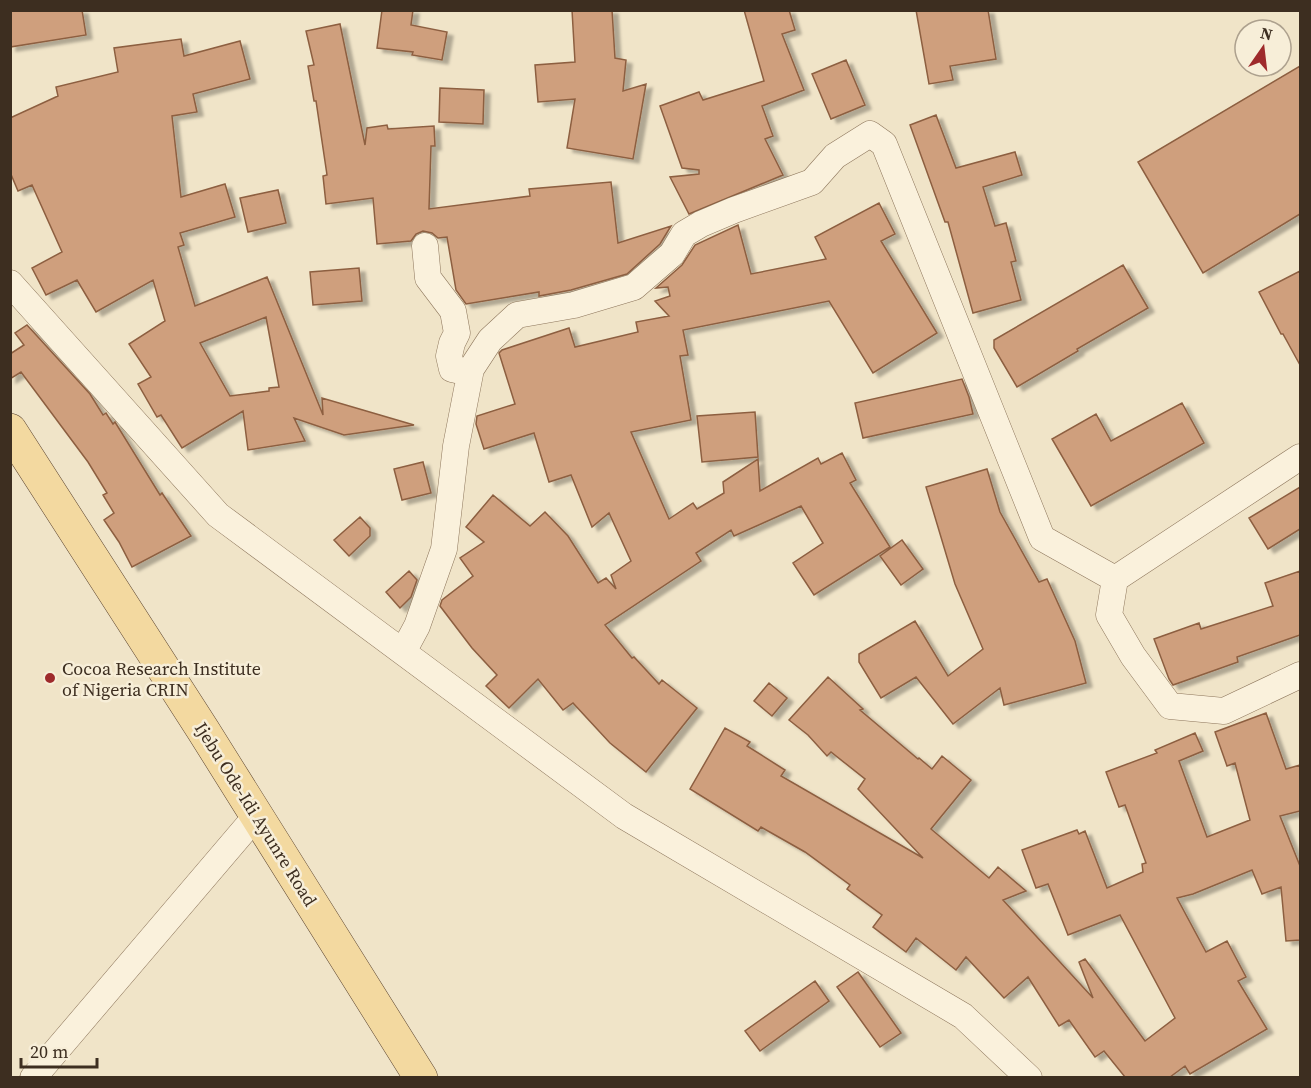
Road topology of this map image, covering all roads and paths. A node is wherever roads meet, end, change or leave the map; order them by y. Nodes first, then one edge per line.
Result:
1 (424, 246) dead end
2 (10, 283) edge
3 (471, 369) junction
4 (10, 430) edge
5 (1300, 457) edge
6 (1115, 579) junction
7 (403, 652) junction
8 (1300, 675) edge
9 (257, 815) junction
10 (33, 1077) edge
11 (422, 1077) edge
12 (1029, 1077) edge

1 - 3 street
2 - 7 street
3 - 6 street
3 - 7 street
4 - 9 main road, Ijebu Ode-Idi Ayunre Road
5 - 6 street
6 - 8 street
7 - 12 street
9 - 10 street
9 - 11 main road, Ijebu Ode-Idi Ayunre Road

